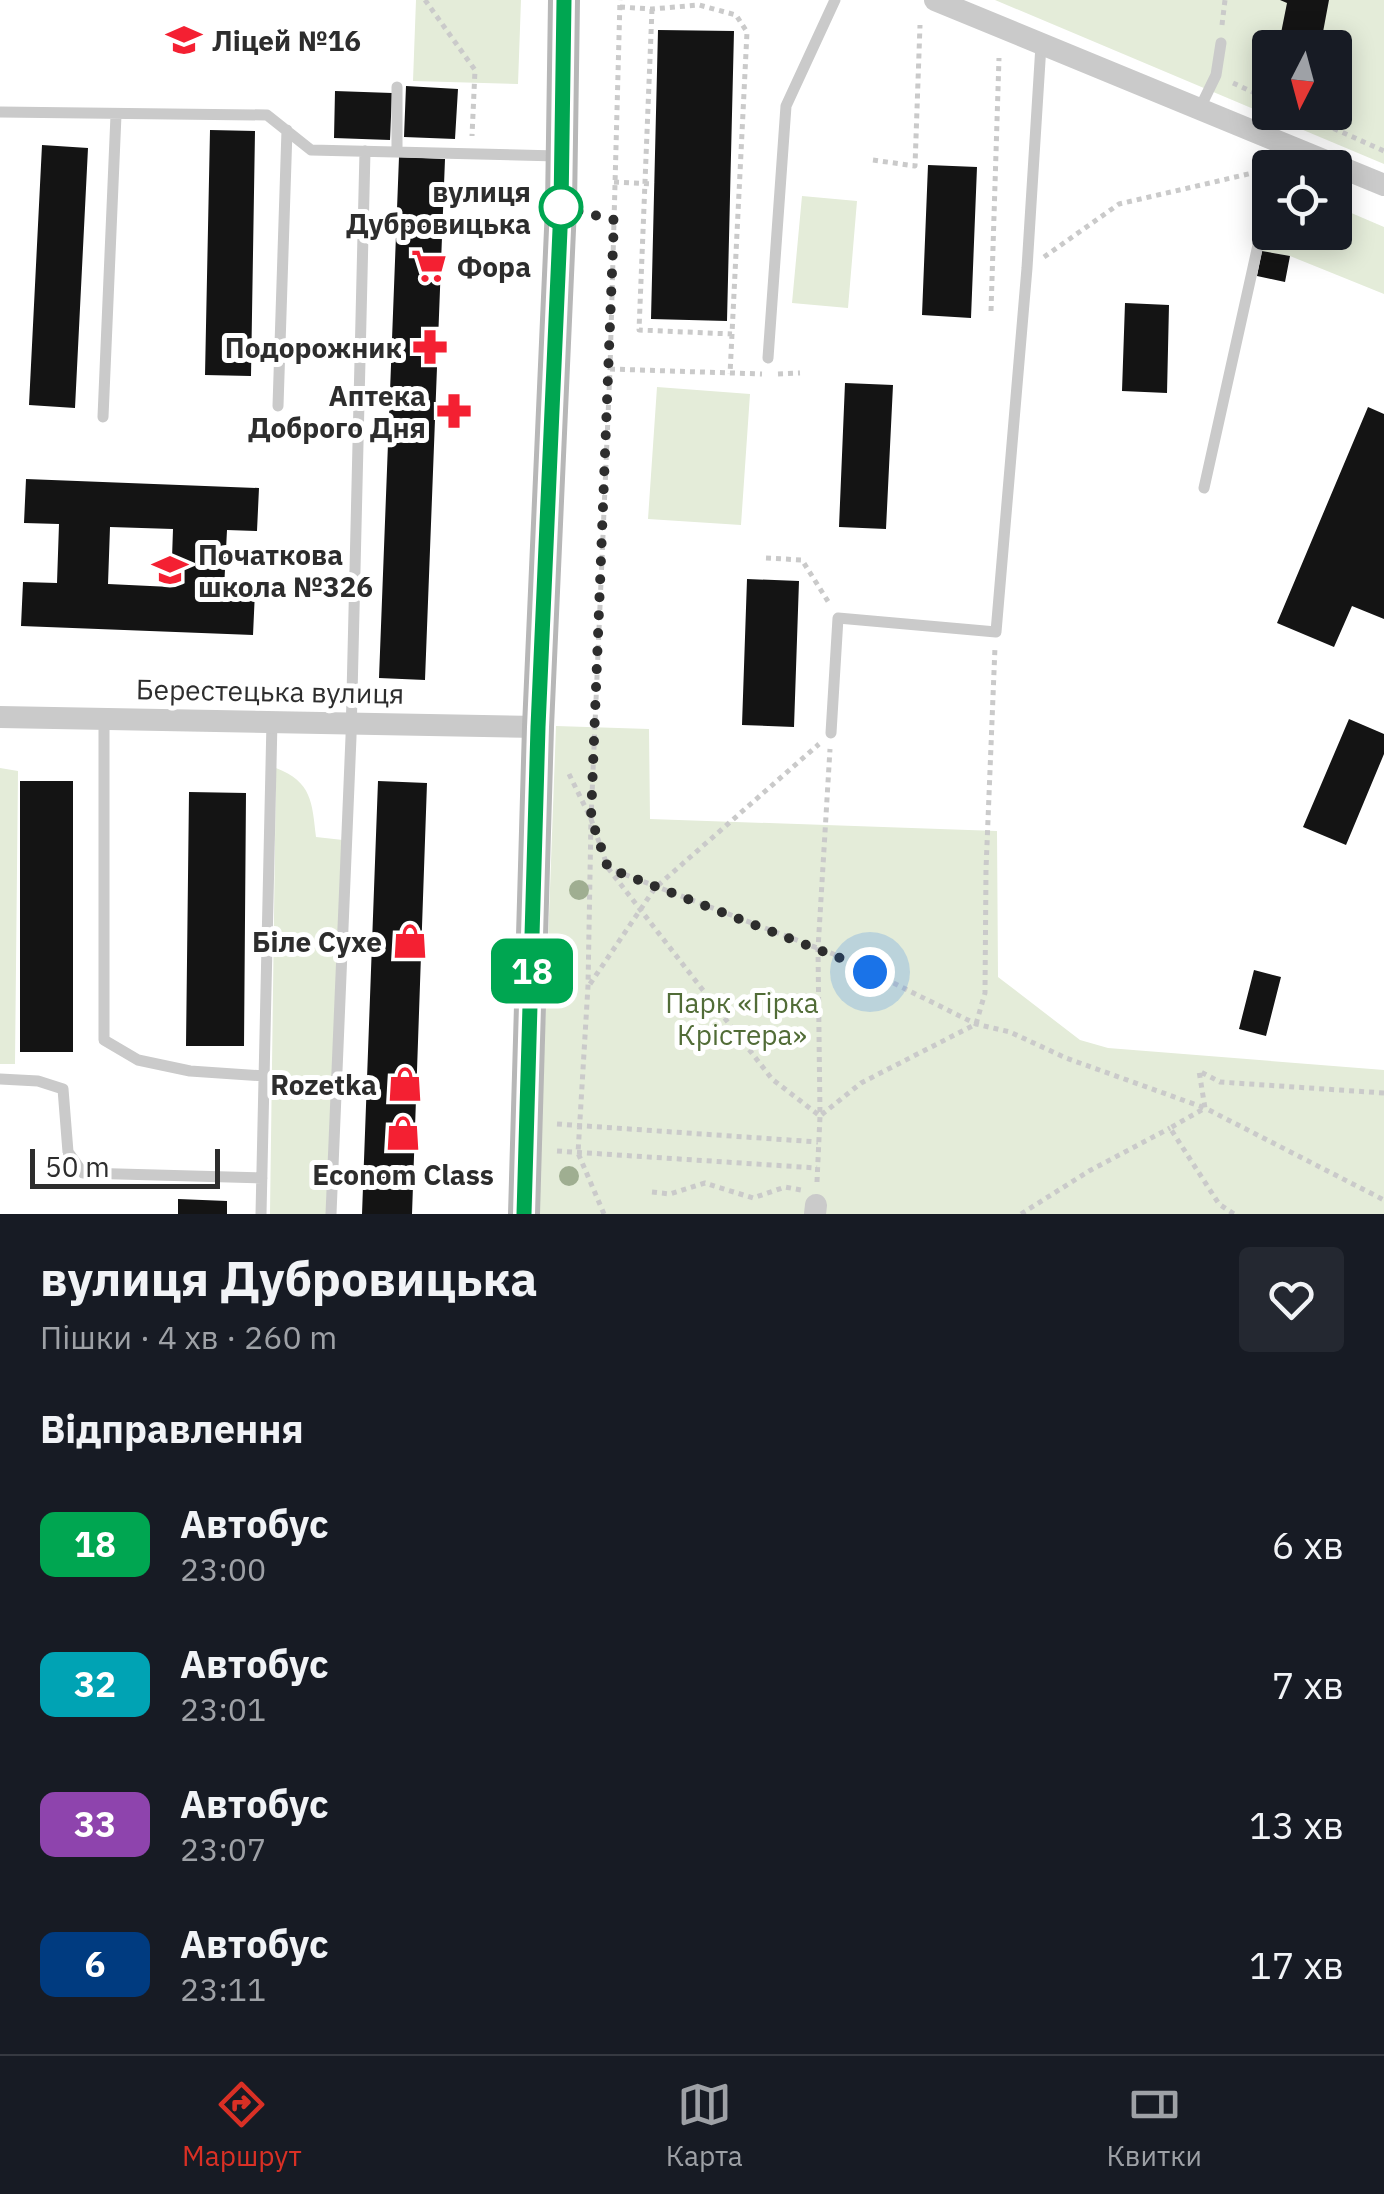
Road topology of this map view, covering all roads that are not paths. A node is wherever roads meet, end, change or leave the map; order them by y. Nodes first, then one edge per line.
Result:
1 (564, 0) edge
2 (835, 0) edge
3 (934, 0) edge
4 (1221, 43) road end
5 (1041, 45) junction
6 (397, 88) dead end
7 (1199, 110) junction
8 (0, 112) edge
9 (116, 115) junction
10 (287, 130) junction
11 (1261, 150) edge
12 (365, 151) junction
13 (396, 152) junction
14 (562, 156) junction
15 (1352, 178) edge
16 (1384, 185) edge
17 (1257, 250) edge
18 (768, 358) dead end
19 (278, 406) dead end
20 (102, 417) dead end
21 (1204, 488) dead end
22 (0, 716) edge
23 (104, 718) junction
24 (272, 721) junction
25 (352, 723) junction
26 (538, 727) junction
27 (831, 732) road end
28 (264, 1076) junction
29 (0, 1079) edge
30 (262, 1178) junction
31 (261, 1214) edge
32 (331, 1214) edge
33 (524, 1214) edge

1 - 14 main road
2 - 18 lane
3 - 5 street
4 - 7 lane
5 - 7 street
5 - 27 lane
6 - 13 lane
7 - 11 street
8 - 9 lane
9 - 10 lane
9 - 20 lane
10 - 12 lane
10 - 19 lane
12 - 13 lane
12 - 25 lane
13 - 14 lane
14 - 26 main road
15 - 16 street
17 - 21 lane
22 - 23 street, Берестецька вулиця
23 - 24 street, Берестецька вулиця
23 - 28 lane
24 - 25 street, Берестецька вулиця
24 - 28 lane
25 - 26 street, Берестецька вулиця
25 - 32 lane
26 - 33 main road
28 - 30 lane
29 - 30 lane
30 - 31 lane

